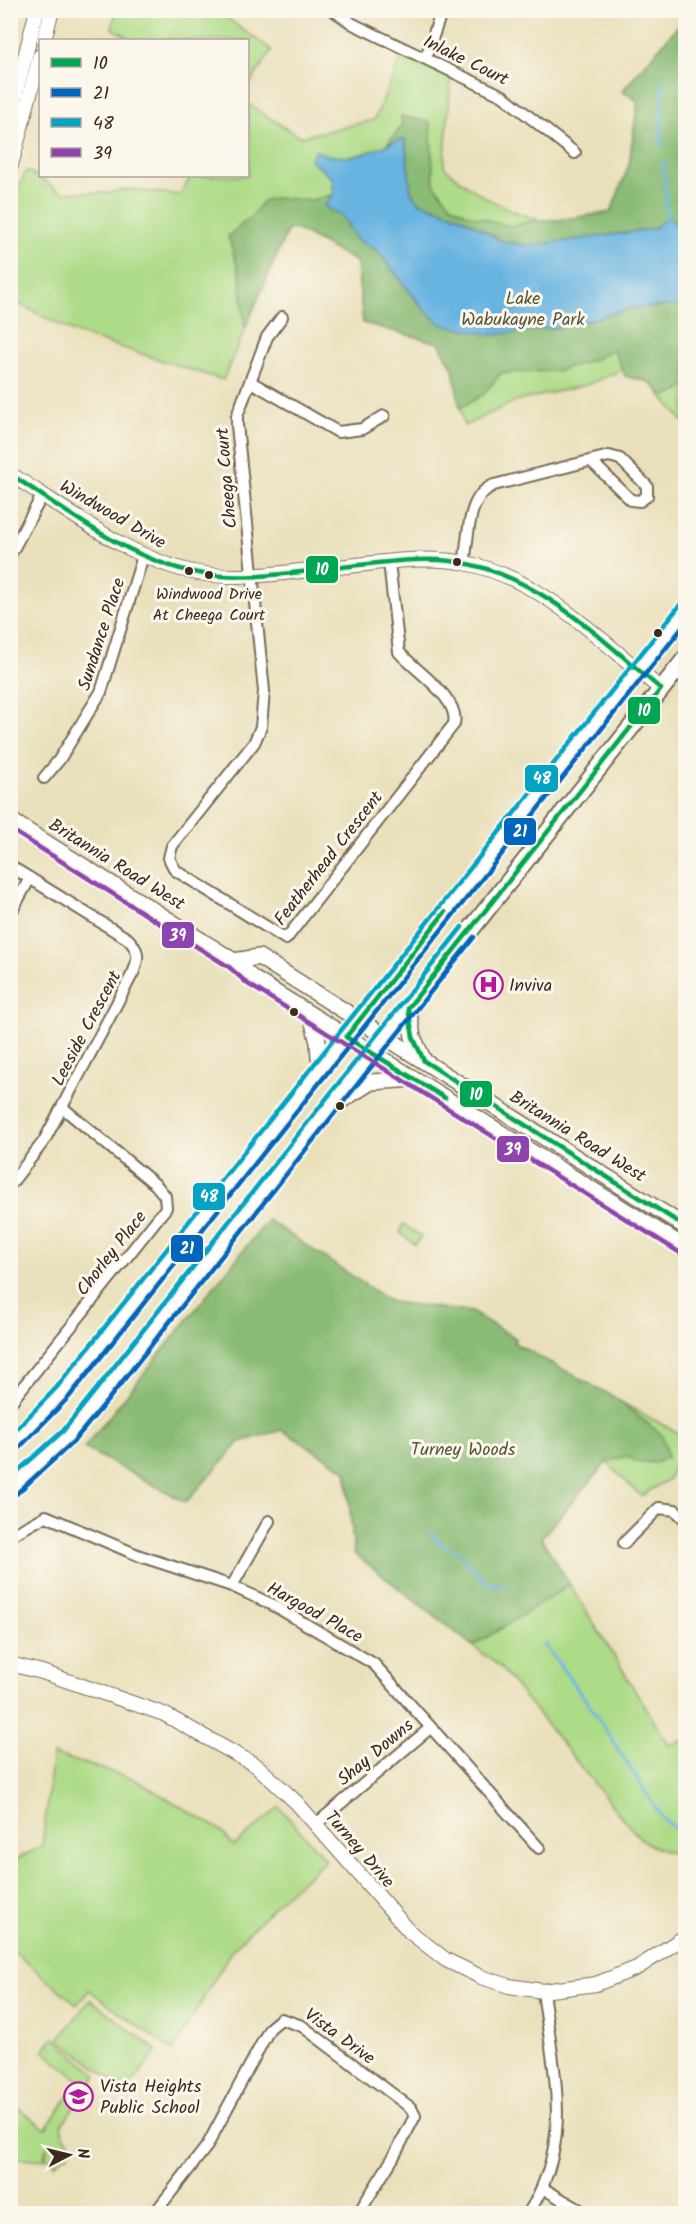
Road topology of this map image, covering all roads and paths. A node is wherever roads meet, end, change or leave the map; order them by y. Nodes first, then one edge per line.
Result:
1 (37, 10) edge
2 (52, 10) edge
3 (333, 10) edge
4 (442, 10) edge
5 (44, 39) edge
6 (426, 57) junction
7 (39, 58) edge
8 (24, 90) junction
9 (10, 115) edge
10 (575, 153) dead end
11 (10, 168) edge
12 (282, 317) dead end
13 (250, 382) junction
14 (384, 416) dead end
15 (591, 461) junction
16 (10, 474) edge
17 (43, 494) junction
18 (10, 555) edge
19 (143, 556) junction
20 (389, 562) junction
21 (464, 563) junction
22 (253, 574) junction
23 (686, 610) edge
24 (686, 658) edge
25 (638, 670) junction
26 (661, 689) junction
27 (44, 778) dead end
28 (10, 820) edge
29 (10, 866) edge
30 (30, 878) junction
31 (10, 914) edge
32 (234, 961) junction
33 (408, 1008) junction
34 (310, 1015) junction
35 (359, 1020) junction
36 (346, 1037) junction
37 (385, 1037) junction
38 (372, 1053) junction
39 (424, 1061) junction
40 (320, 1070) junction
41 (414, 1079) junction
42 (329, 1107) junction
43 (63, 1108) junction
44 (10, 1185) edge
45 (686, 1227) edge
46 (686, 1248) edge
47 (10, 1403) edge
48 (10, 1447) edge
49 (10, 1488) edge
50 (686, 1520) edge
51 (269, 1521) dead end
52 (10, 1536) edge
53 (624, 1543) dead end
54 (232, 1586) junction
55 (10, 1664) edge
56 (429, 1729) junction
57 (315, 1825) junction
58 (539, 1848) dead end
59 (686, 1936) edge
60 (543, 1991) junction
61 (544, 2189) junction
62 (154, 2214) edge
63 (358, 2214) edge
64 (528, 2214) edge
65 (587, 2214) edge

1 - 8 street
2 - 5 street
3 - 6 street, Inlake Court
4 - 6 street
6 - 10 street, Inlake Court
7 - 8 street
8 - 9 street
8 - 11 street
12 - 13 street, Cheega Court
13 - 14 street
13 - 22 street, Cheega Court
15 - 15 street
15 - 21 street
16 - 17 street, Windwood Drive
17 - 18 street
17 - 19 street, Windwood Drive
19 - 22 street, Windwood Drive
19 - 27 street, Sundance Place
20 - 21 street, Windwood Drive
20 - 22 street, Windwood Drive
20 - 22 street, Featherhead Crescent
21 - 25 street, Windwood Drive
23 - 25 main road
24 - 26 main road
25 - 26 street, Windwood Drive
25 - 35 main road
26 - 33 main road
28 - 32 main road, Britannia Road West
29 - 30 street, Leeside Crescent
30 - 31 street
30 - 43 street, Leeside Crescent
32 - 34 main road, Britannia Road West
32 - 35 main road, Britannia Road West
33 - 37 main road
33 - 39 main road
34 - 36 main road, Britannia Road West
34 - 40 main road
35 - 36 main road
35 - 37 main road, Britannia Road West
36 - 38 main road, Britannia Road West
36 - 40 main road
37 - 38 main road
37 - 39 main road, Britannia Road West
38 - 41 main road, Britannia Road West
38 - 42 main road
39 - 45 main road, Britannia Road West
40 - 48 main road
41 - 42 main road
41 - 46 main road, Britannia Road West
42 - 49 main road
43 - 44 street, Leeside Crescent
43 - 47 street, Chorley Place
50 - 53 street
51 - 54 street
52 - 54 street, Hargood Place
54 - 56 street, Hargood Place
55 - 57 street, Turney Drive
56 - 57 street, Shay Downs
56 - 58 street, Hargood Place
57 - 60 street, Turney Drive
59 - 60 street, Turney Drive
60 - 61 street
61 - 64 street
61 - 65 street
62 - 63 street, Vista Drive

